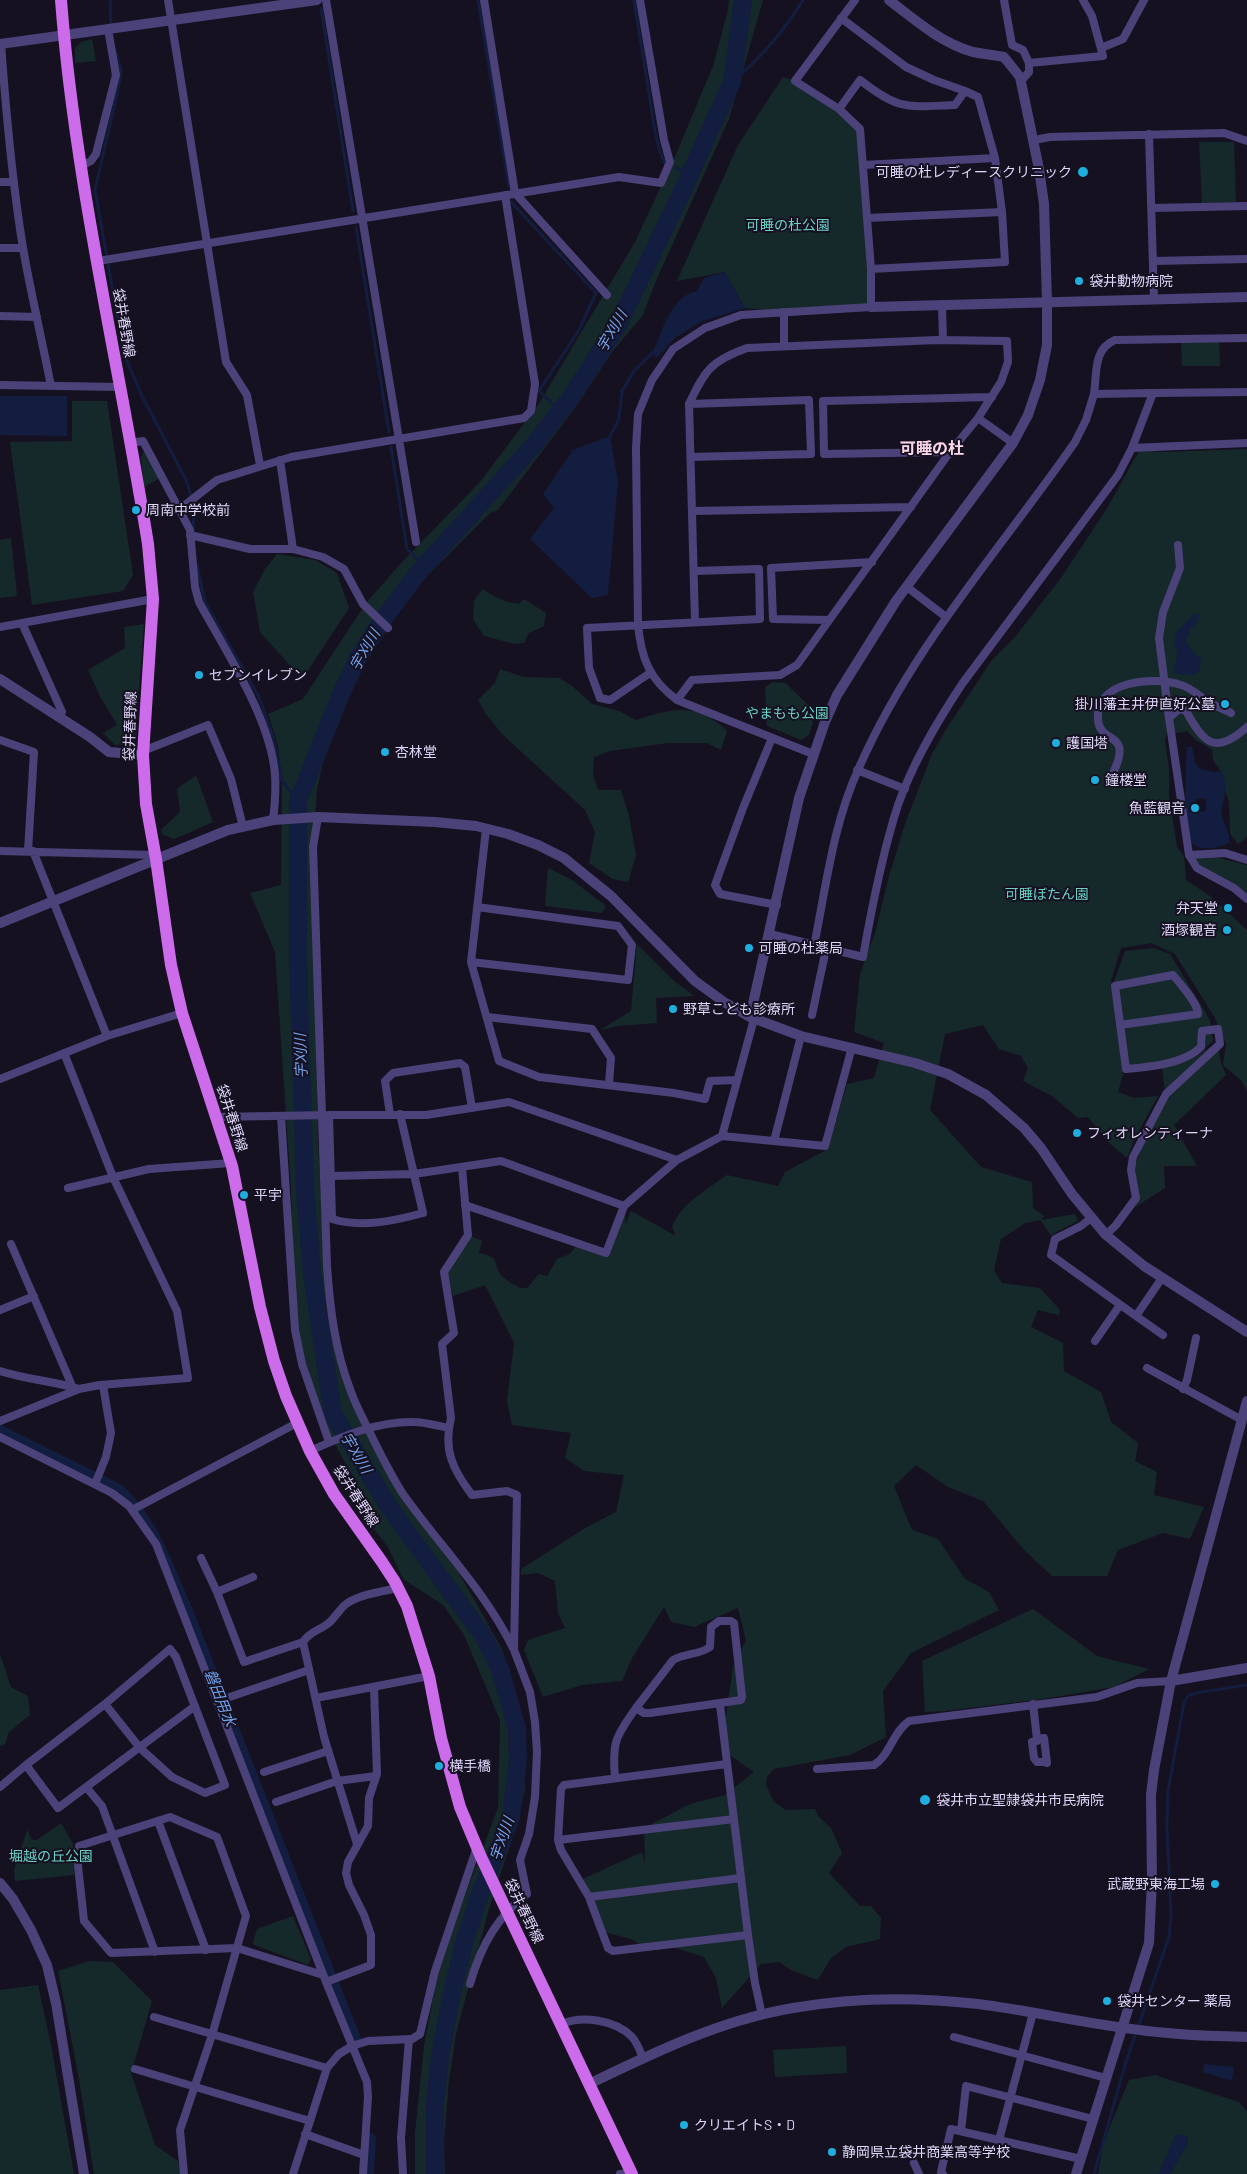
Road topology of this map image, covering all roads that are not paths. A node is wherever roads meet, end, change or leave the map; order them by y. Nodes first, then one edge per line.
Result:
1 (61, 0) edge
2 (168, 0) edge
3 (317, 0) edge
4 (326, 0) edge
5 (484, 0) edge
6 (640, 0) edge
7 (855, 0) edge
8 (889, 0) edge
9 (1004, 0) edge
10 (1083, 0) edge
11 (1144, 0) edge
12 (841, 18) junction
13 (171, 21) junction
14 (111, 29) junction
15 (64, 35) junction
16 (1, 44) edge
17 (1100, 48) junction
18 (1028, 63) junction
19 (1021, 81) junction
20 (965, 90) junction
21 (839, 109) junction
22 (3, 114) edge
23 (1149, 134) junction
24 (1034, 140) junction
25 (1247, 141) edge
26 (995, 158) junction
27 (863, 165) junction
28 (81, 166) junction
29 (0, 182) edge
30 (14, 182) junction
31 (515, 193) junction
32 (505, 195) junction
33 (1247, 206) edge
34 (1152, 208) junction
35 (1002, 212) junction
36 (362, 218) junction
37 (867, 218) junction
38 (207, 243) junction
39 (0, 248) edge
40 (23, 248) junction
41 (1247, 259) edge
42 (98, 261) junction
43 (1154, 261) junction
44 (870, 269) junction
45 (607, 295) dead end
46 (1247, 297) edge
47 (1154, 300) junction
48 (1047, 302) junction
49 (942, 304) junction
50 (871, 307) junction
51 (784, 312) junction
52 (0, 316) edge
53 (37, 317) junction
54 (1247, 338) edge
55 (943, 340) junction
56 (784, 346) junction
57 (0, 385) edge
58 (50, 386) junction
59 (120, 387) junction
60 (1247, 392) edge
61 (1153, 393) junction
62 (1094, 394) junction
63 (992, 397) junction
64 (689, 404) junction
65 (978, 418) junction
66 (400, 438) junction
67 (130, 443) junction
68 (1013, 443) junction
69 (1247, 443) edge
70 (1132, 448) junction
71 (950, 452) junction
72 (691, 457) junction
73 (280, 460) junction
74 (260, 465) junction
75 (911, 507) junction
76 (180, 509) junction
77 (692, 511) junction
78 (190, 535) junction
79 (416, 542) dead end
80 (1178, 545) dead end
81 (293, 549) junction
82 (872, 562) junction
83 (694, 571) junction
84 (907, 587) junction
85 (152, 599) junction
86 (946, 617) junction
87 (830, 620) junction
88 (695, 622) junction
89 (22, 623) junction
90 (638, 624) junction
91 (0, 627) edge
92 (388, 628) dead end
93 (650, 674) junction
94 (0, 679) edge
95 (1164, 682) junction
96 (677, 700) junction
97 (1231, 713) dead end
98 (60, 718) junction
99 (1169, 718) junction
100 (1247, 727) edge
101 (772, 738) junction
102 (0, 740) edge
103 (143, 753) junction
104 (814, 754) junction
105 (857, 770) junction
106 (1113, 774) dead end
107 (905, 789) junction
108 (318, 817) junction
109 (273, 820) junction
110 (242, 827) junction
111 (486, 829) junction
112 (0, 851) edge
113 (30, 851) junction
114 (1189, 855) junction
115 (156, 857) junction
116 (1247, 860) edge
117 (1247, 899) edge
118 (53, 901) junction
119 (777, 905) junction
120 (477, 907) junction
121 (0, 923) edge
122 (770, 934) junction
123 (814, 946) junction
124 (826, 949) junction
125 (471, 962) junction
126 (182, 1013) junction
127 (812, 1015) dead end
128 (487, 1017) junction
129 (752, 1018) junction
130 (1120, 1025) junction
131 (107, 1036) junction
132 (801, 1036) junction
133 (852, 1047) junction
134 (64, 1054) junction
135 (0, 1079) edge
136 (737, 1080) junction
137 (609, 1084) junction
138 (472, 1108) junction
139 (390, 1114) junction
140 (400, 1114) junction
141 (323, 1115) junction
142 (283, 1116) junction
143 (216, 1117) junction
144 (722, 1136) junction
145 (774, 1141) junction
146 (677, 1160) junction
147 (231, 1163) junction
148 (462, 1168) junction
149 (414, 1174) junction
150 (331, 1176) junction
151 (113, 1177) junction
152 (68, 1188) dead end
153 (465, 1205) junction
154 (624, 1206) junction
155 (1091, 1218) junction
156 (1106, 1235) junction
157 (11, 1244) dead end
158 (1162, 1278) junction
159 (34, 1296) junction
160 (1120, 1305) junction
161 (0, 1310) edge
162 (1136, 1316) junction
163 (1247, 1332) edge
164 (1163, 1335) dead end
165 (1196, 1338) dead end
166 (1095, 1341) dead end
167 (1147, 1368) dead end
168 (0, 1371) edge
169 (103, 1384) junction
170 (76, 1388) junction
171 (1183, 1389) junction
172 (1247, 1401) edge
173 (1242, 1420) junction
174 (0, 1421) edge
175 (297, 1423) junction
176 (449, 1428) junction
177 (366, 1429) junction
178 (0, 1437) edge
179 (329, 1442) junction
180 (310, 1451) junction
181 (95, 1484) junction
182 (132, 1510) junction
183 (201, 1558) dead end
184 (253, 1576) dead end
185 (398, 1588) junction
186 (218, 1592) junction
187 (303, 1642) junction
188 (514, 1650) junction
189 (1247, 1668) edge
190 (309, 1670) junction
191 (429, 1676) junction
192 (1171, 1681) junction
193 (374, 1688) junction
194 (316, 1698) junction
195 (218, 1701) junction
196 (105, 1704) junction
197 (1033, 1704) junction
198 (720, 1705) junction
199 (195, 1706) junction
200 (636, 1708) junction
201 (1037, 1739) junction
202 (140, 1748) junction
203 (328, 1751) junction
204 (727, 1764) junction
205 (26, 1766) junction
206 (817, 1769) dead end
207 (264, 1772) dead end
208 (376, 1776) junction
209 (615, 1778) junction
210 (337, 1781) junction
211 (0, 1787) edge
212 (86, 1787) junction
213 (276, 1802) dead end
214 (734, 1819) junction
215 (158, 1821) junction
216 (112, 1835) junction
217 (558, 1840) junction
218 (357, 1844) junction
219 (479, 1852) junction
220 (741, 1878) junction
221 (0, 1883) edge
222 (589, 1897) junction
223 (507, 1911) junction
224 (748, 1935) junction
225 (237, 1948) junction
226 (206, 1950) junction
227 (155, 1952) junction
228 (329, 1979) junction
229 (470, 1984) dead end
230 (1033, 2013) junction
231 (762, 2015) junction
232 (154, 2017) dead end
233 (562, 2024) junction
234 (1123, 2027) junction
235 (212, 2035) junction
236 (954, 2037) dead end
237 (1247, 2037) edge
238 (408, 2039) junction
239 (352, 2046) junction
240 (1021, 2055) junction
241 (643, 2058) junction
242 (327, 2068) junction
243 (135, 2069) dead end
244 (1106, 2078) junction
245 (589, 2084) junction
246 (194, 2088) junction
247 (1010, 2098) junction
248 (1094, 2119) junction
249 (310, 2121) junction
250 (961, 2131) junction
251 (305, 2134) junction
252 (999, 2140) junction
253 (364, 2155) junction
254 (1081, 2159) junction
255 (914, 2163) dead end
256 (84, 2174) edge
257 (184, 2174) edge
258 (290, 2174) edge
259 (363, 2174) edge
260 (403, 2174) edge
261 (628, 2174) edge
262 (919, 2174) edge
263 (943, 2174) edge
264 (1076, 2174) edge

1 - 15 main road, 袋井春野線
2 - 13 street
3 - 13 street
4 - 36 street
5 - 31 street
6 - 31 street
7 - 12 street
8 - 19 street
9 - 18 street
10 - 17 street
11 - 17 street
12 - 20 street
12 - 21 street
13 - 14 street
13 - 38 street
14 - 15 street
14 - 28 street
15 - 16 street
15 - 28 main road, 袋井春野線
16 - 22 street
17 - 18 street
18 - 19 street
19 - 24 street
20 - 21 street
20 - 26 street
21 - 27 street
22 - 30 street
23 - 24 street
23 - 25 street
23 - 34 street
24 - 48 street
26 - 27 street
26 - 35 street
27 - 37 street
28 - 42 main road, 袋井春野線
29 - 30 street
30 - 40 street
31 - 32 street
31 - 45 street
32 - 36 street
32 - 66 street
33 - 34 street
34 - 43 street
35 - 37 street
35 - 44 street
36 - 38 street
36 - 66 street
37 - 44 street
38 - 42 street
38 - 74 street
39 - 40 street
40 - 53 street
41 - 43 street
42 - 59 main road, 袋井春野線
43 - 47 street
44 - 50 street
46 - 47 street
47 - 48 street
48 - 49 street
48 - 68 street
49 - 50 street
49 - 55 street
50 - 51 street
51 - 56 street
51 - 90 street
52 - 53 street
53 - 58 street
54 - 62 street
55 - 56 street
55 - 63 street
56 - 64 street
57 - 58 street
58 - 59 street
59 - 67 main road, 袋井春野線
60 - 61 street
61 - 62 street
61 - 70 street
62 - 86 street
63 - 65 street
63 - 71 street
64 - 72 street
64 - 72 street
65 - 68 street
65 - 71 street
66 - 73 street
66 - 79 street
67 - 76 street
67 - 85 main road, 袋井春野線
68 - 84 street
69 - 70 street
70 - 107 street
71 - 75 street
72 - 77 street
73 - 74 street
73 - 81 street
74 - 76 street
75 - 77 street
75 - 82 street
76 - 78 street
77 - 83 street
78 - 81 street
78 - 109 street
80 - 95 street
81 - 92 street
82 - 87 street
82 - 87 street
83 - 88 street
83 - 88 street
84 - 86 street
84 - 104 street
85 - 89 street
85 - 103 main road, 袋井春野線
86 - 105 street
87 - 96 street
88 - 90 street
89 - 91 street
89 - 98 street
90 - 93 street
90 - 93 street
93 - 96 street
94 - 98 street
95 - 97 street
95 - 99 street
95 - 106 street
96 - 101 street
98 - 103 street
99 - 100 street
99 - 114 street
101 - 104 street
101 - 119 street
102 - 113 street
103 - 110 street
103 - 115 main road, 袋井春野線
104 - 119 street
105 - 107 street
105 - 123 street
107 - 124 street
108 - 109 street
108 - 111 street
108 - 141 street
109 - 110 street
110 - 115 street
111 - 120 street
111 - 129 street
112 - 113 street
113 - 115 street
113 - 118 street
114 - 116 street
114 - 117 street
115 - 118 street
115 - 126 main road, 袋井春野線
118 - 121 street
118 - 131 street
119 - 122 street
120 - 125 street
120 - 125 street
122 - 123 street
122 - 129 street
123 - 124 street
124 - 127 street
125 - 128 street
126 - 131 street
126 - 143 main road, 袋井春野線
128 - 137 street
128 - 137 street
129 - 132 street
129 - 136 street
130 - 130 street
130 - 156 street
131 - 134 street
132 - 133 street
132 - 145 street
133 - 145 street
133 - 155 street
134 - 135 street
134 - 151 street
136 - 137 street
136 - 144 street
138 - 139 street
138 - 140 street
138 - 146 street
139 - 140 street
139 - 141 street
140 - 149 street
141 - 142 street
141 - 150 street
141 - 177 street
142 - 143 street
142 - 179 street
143 - 147 main road, 袋井春野線
144 - 145 street
144 - 146 street
146 - 154 street
147 - 151 street
147 - 175 main road, 袋井春野線
148 - 149 street
148 - 153 street
148 - 154 street
149 - 150 street
149 - 150 street
151 - 152 street
151 - 169 street
153 - 154 street
153 - 176 street
155 - 156 street
155 - 160 street
156 - 158 street
157 - 159 street
158 - 162 street
158 - 163 street
159 - 161 street
159 - 170 street
160 - 162 street
160 - 166 street
162 - 164 street
165 - 171 street
167 - 171 street
168 - 170 street
169 - 170 street
169 - 181 street
170 - 174 street
171 - 173 street
172 - 173 street
173 - 192 street
175 - 180 main road, 袋井春野線
175 - 182 street
176 - 177 street
176 - 188 street
177 - 179 street
177 - 188 street
178 - 181 street
179 - 180 street
180 - 185 main road, 袋井春野線
181 - 182 street
182 - 195 street
183 - 186 street
184 - 186 street
185 - 187 street
185 - 191 main road, 袋井春野線
186 - 187 street
187 - 190 street
188 - 223 street
189 - 192 street
190 - 194 street
190 - 195 street
191 - 193 street
191 - 219 main road, 袋井春野線
192 - 197 street
192 - 234 street
193 - 194 street
193 - 208 street
194 - 203 street
195 - 228 street
196 - 199 street
196 - 202 street
196 - 205 street
197 - 201 street
197 - 206 street
198 - 200 street
198 - 200 street
198 - 204 street
199 - 202 street
199 - 202 street
200 - 209 street
201 - 201 street
202 - 212 street
203 - 207 street
203 - 210 street
204 - 209 street
204 - 214 street
205 - 211 street
205 - 212 street
208 - 210 street
208 - 218 street
209 - 217 street
210 - 213 street
210 - 218 street
212 - 216 street
214 - 217 street
214 - 220 street
215 - 216 street
215 - 225 street
215 - 226 street
216 - 227 street
216 - 227 street
217 - 222 street
218 - 228 street
219 - 223 main road, 袋井春野線
219 - 238 street
220 - 222 street
220 - 224 street
221 - 256 street
222 - 224 street
223 - 229 street
223 - 233 main road, 袋井春野線
224 - 231 street
225 - 226 street
225 - 228 street
225 - 235 street
226 - 227 street
228 - 239 street
230 - 231 street
230 - 234 street
230 - 240 street
231 - 241 street
232 - 235 street
233 - 241 street
233 - 245 main road, 袋井春野線
234 - 237 street
234 - 244 street
235 - 242 street
235 - 246 street
236 - 240 street
238 - 239 street
238 - 260 street
239 - 242 street
239 - 253 street
240 - 244 street
240 - 247 street
241 - 245 street
242 - 249 street
243 - 246 street
244 - 248 street
245 - 261 main road, 袋井春野線
246 - 249 street
246 - 257 street
247 - 248 street
247 - 250 street
247 - 252 street
248 - 254 street
249 - 251 street
250 - 252 street
250 - 263 street
251 - 253 street
251 - 258 street
252 - 254 street
253 - 259 street
254 - 264 street
255 - 262 street

